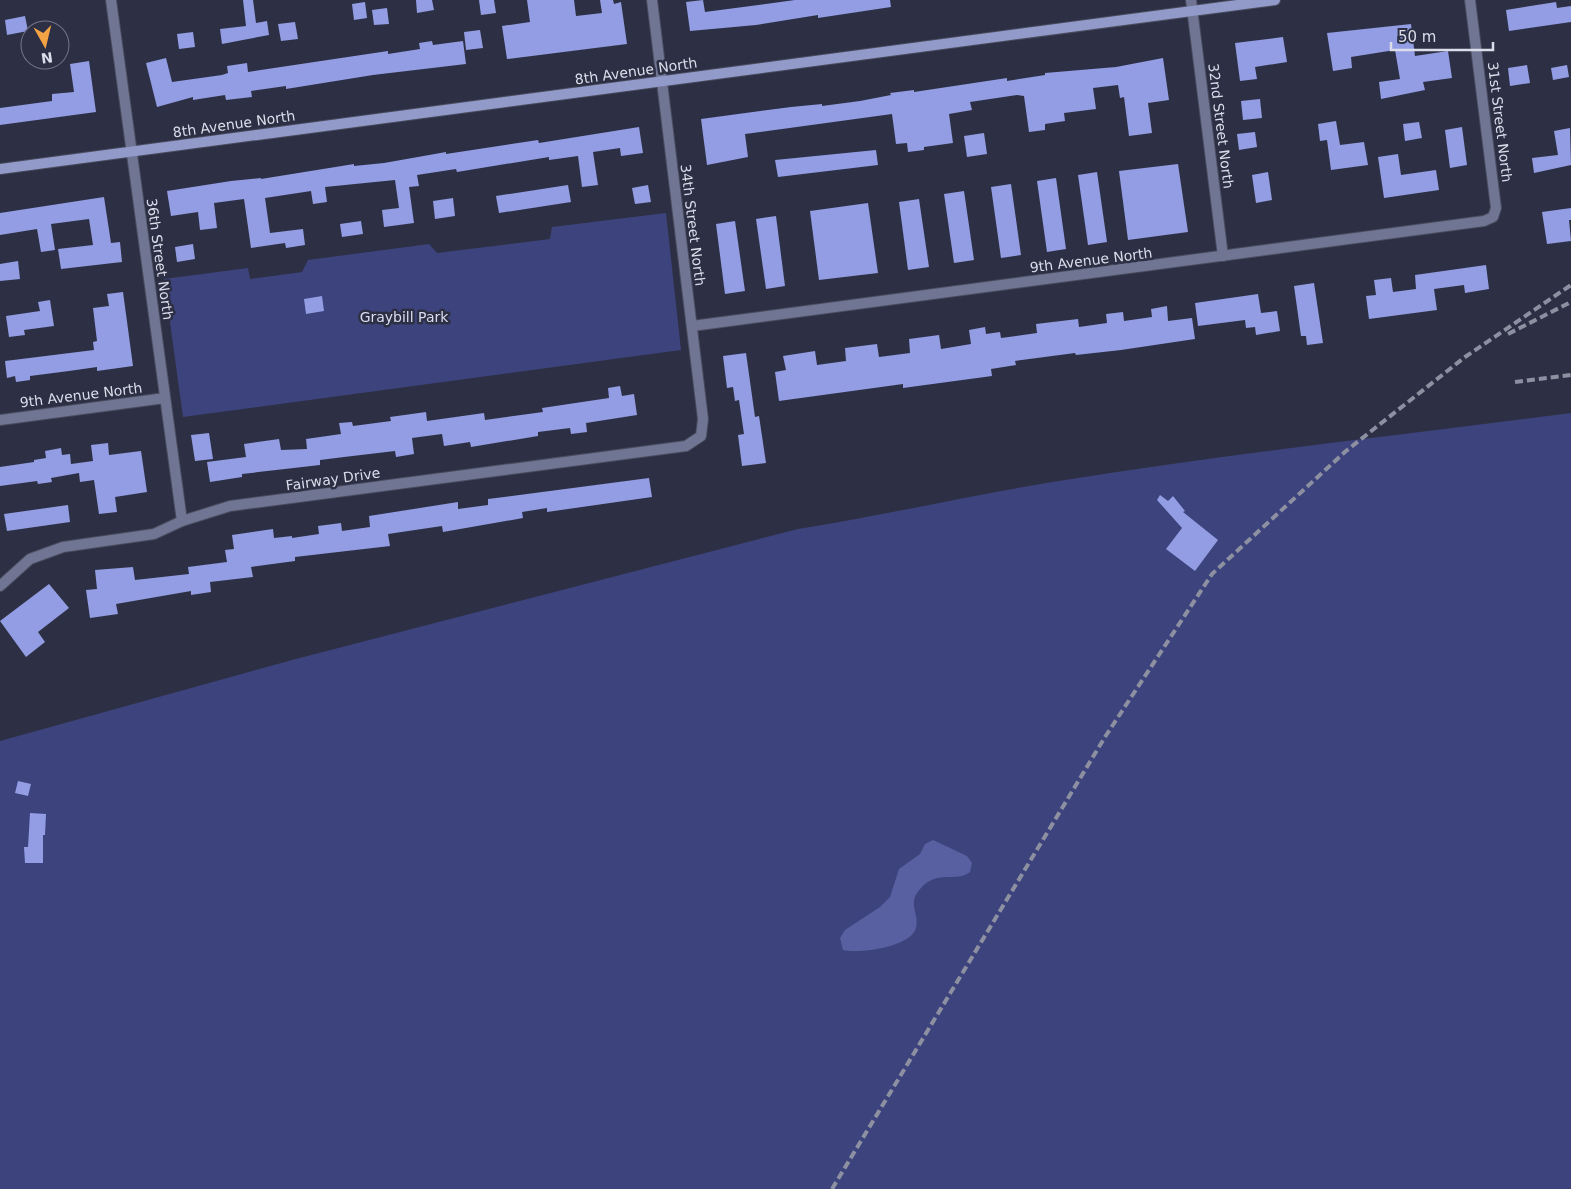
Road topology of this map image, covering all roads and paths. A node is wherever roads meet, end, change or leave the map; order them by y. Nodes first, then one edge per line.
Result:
1 (111, 0) edge
2 (652, 0) edge
3 (1191, 0) edge
4 (1275, 0) edge
5 (1470, 0) edge
6 (1192, 12) junction
7 (662, 82) junction
8 (131, 152) junction
9 (0, 169) edge
10 (1492, 217) joint
11 (1224, 256) junction
12 (692, 326) junction
13 (165, 398) junction
14 (0, 420) edge
15 (686, 446) joint
16 (182, 521) junction
17 (0, 586) edge

1 - 8 street, 36th Street North
2 - 7 street, 34th Street North
3 - 6 street, 32nd Street North
4 - 6 street, 8th Avenue North
5 - 10 street, 31st Street North
6 - 7 street, 8th Avenue North
6 - 11 street, 32nd Street North
7 - 8 street, 8th Avenue North
7 - 12 street, 34th Street North
8 - 9 street, 8th Avenue North
8 - 13 street, 36th Street North
10 - 11 street, 9th Avenue North
11 - 12 street, 9th Avenue North
12 - 15 street, 34th Street North
13 - 14 street, 9th Avenue North
13 - 16 street, 36th Street North
15 - 16 street, Fairway Drive
16 - 17 street, Fairway Drive

